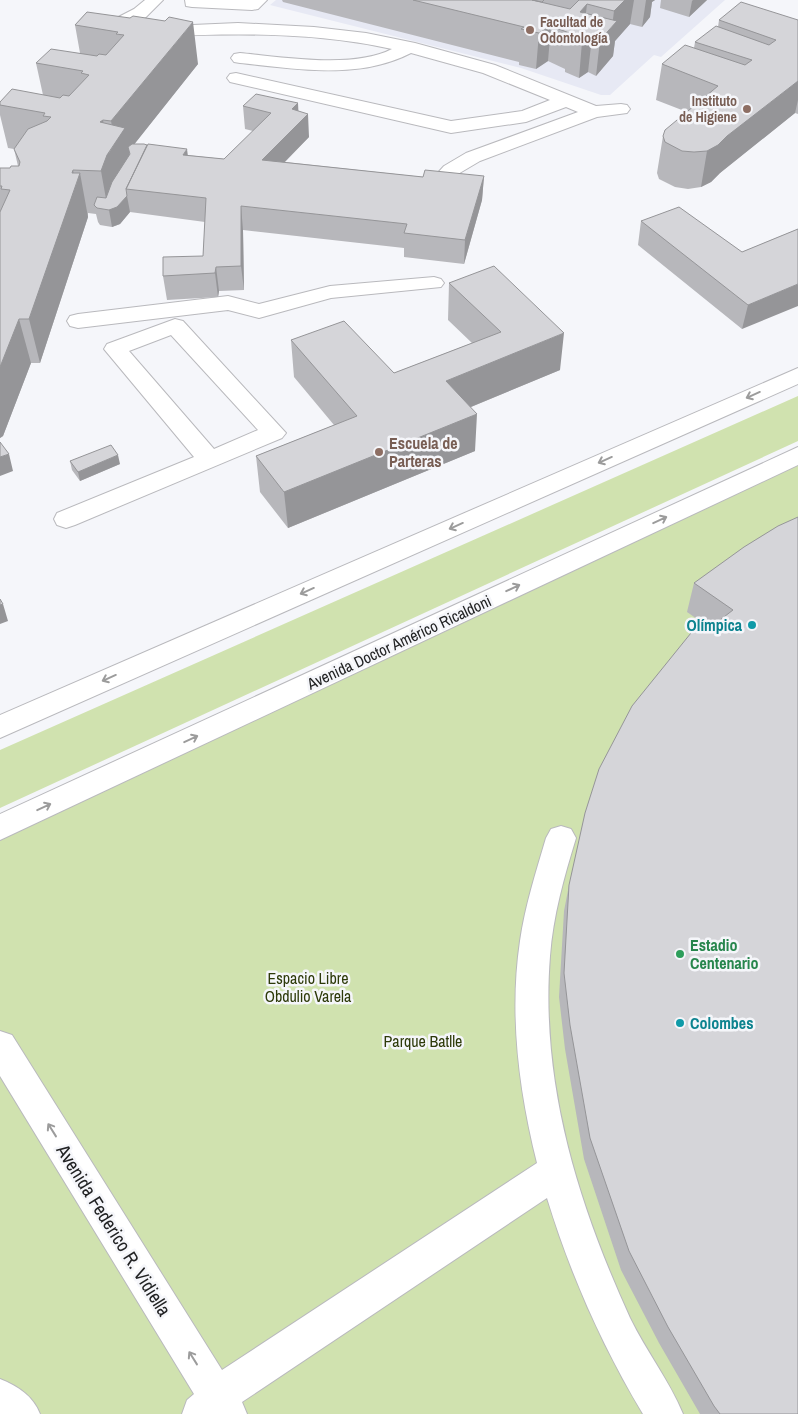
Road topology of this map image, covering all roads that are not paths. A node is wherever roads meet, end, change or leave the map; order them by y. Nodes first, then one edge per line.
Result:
1 (155, 0) edge
2 (193, 0) edge
3 (258, 0) edge
4 (409, 47) junction
5 (240, 58) dead end
6 (236, 78) dead end
7 (567, 100) junction
8 (621, 109) dead end
9 (594, 112) junction
10 (436, 190) edge
11 (434, 283) dead end
12 (78, 321) dead end
13 (798, 375) edge
14 (798, 455) edge
15 (210, 460) junction
16 (66, 519) dead end
17 (0, 727) edge
18 (0, 828) edge
19 (561, 838) dead end
20 (0, 1046) edge
21 (556, 1171) junction
22 (0, 1398) edge
23 (215, 1408) edge
24 (21, 1414) edge
25 (664, 1414) edge

1 - 4 street
2 - 3 street
4 - 5 street
4 - 7 street
6 - 7 street
7 - 9 street
8 - 9 street
9 - 10 street
11 - 12 street
13 -> 17 street
18 -> 14 street, Avenida Doctor Américo Ricaldoni
15 - 15 street
15 - 16 street
19 - 21 street
23 -> 20 street, Avenida Federico R. Vidiella
21 - 23 street
21 - 25 street
22 - 24 street

